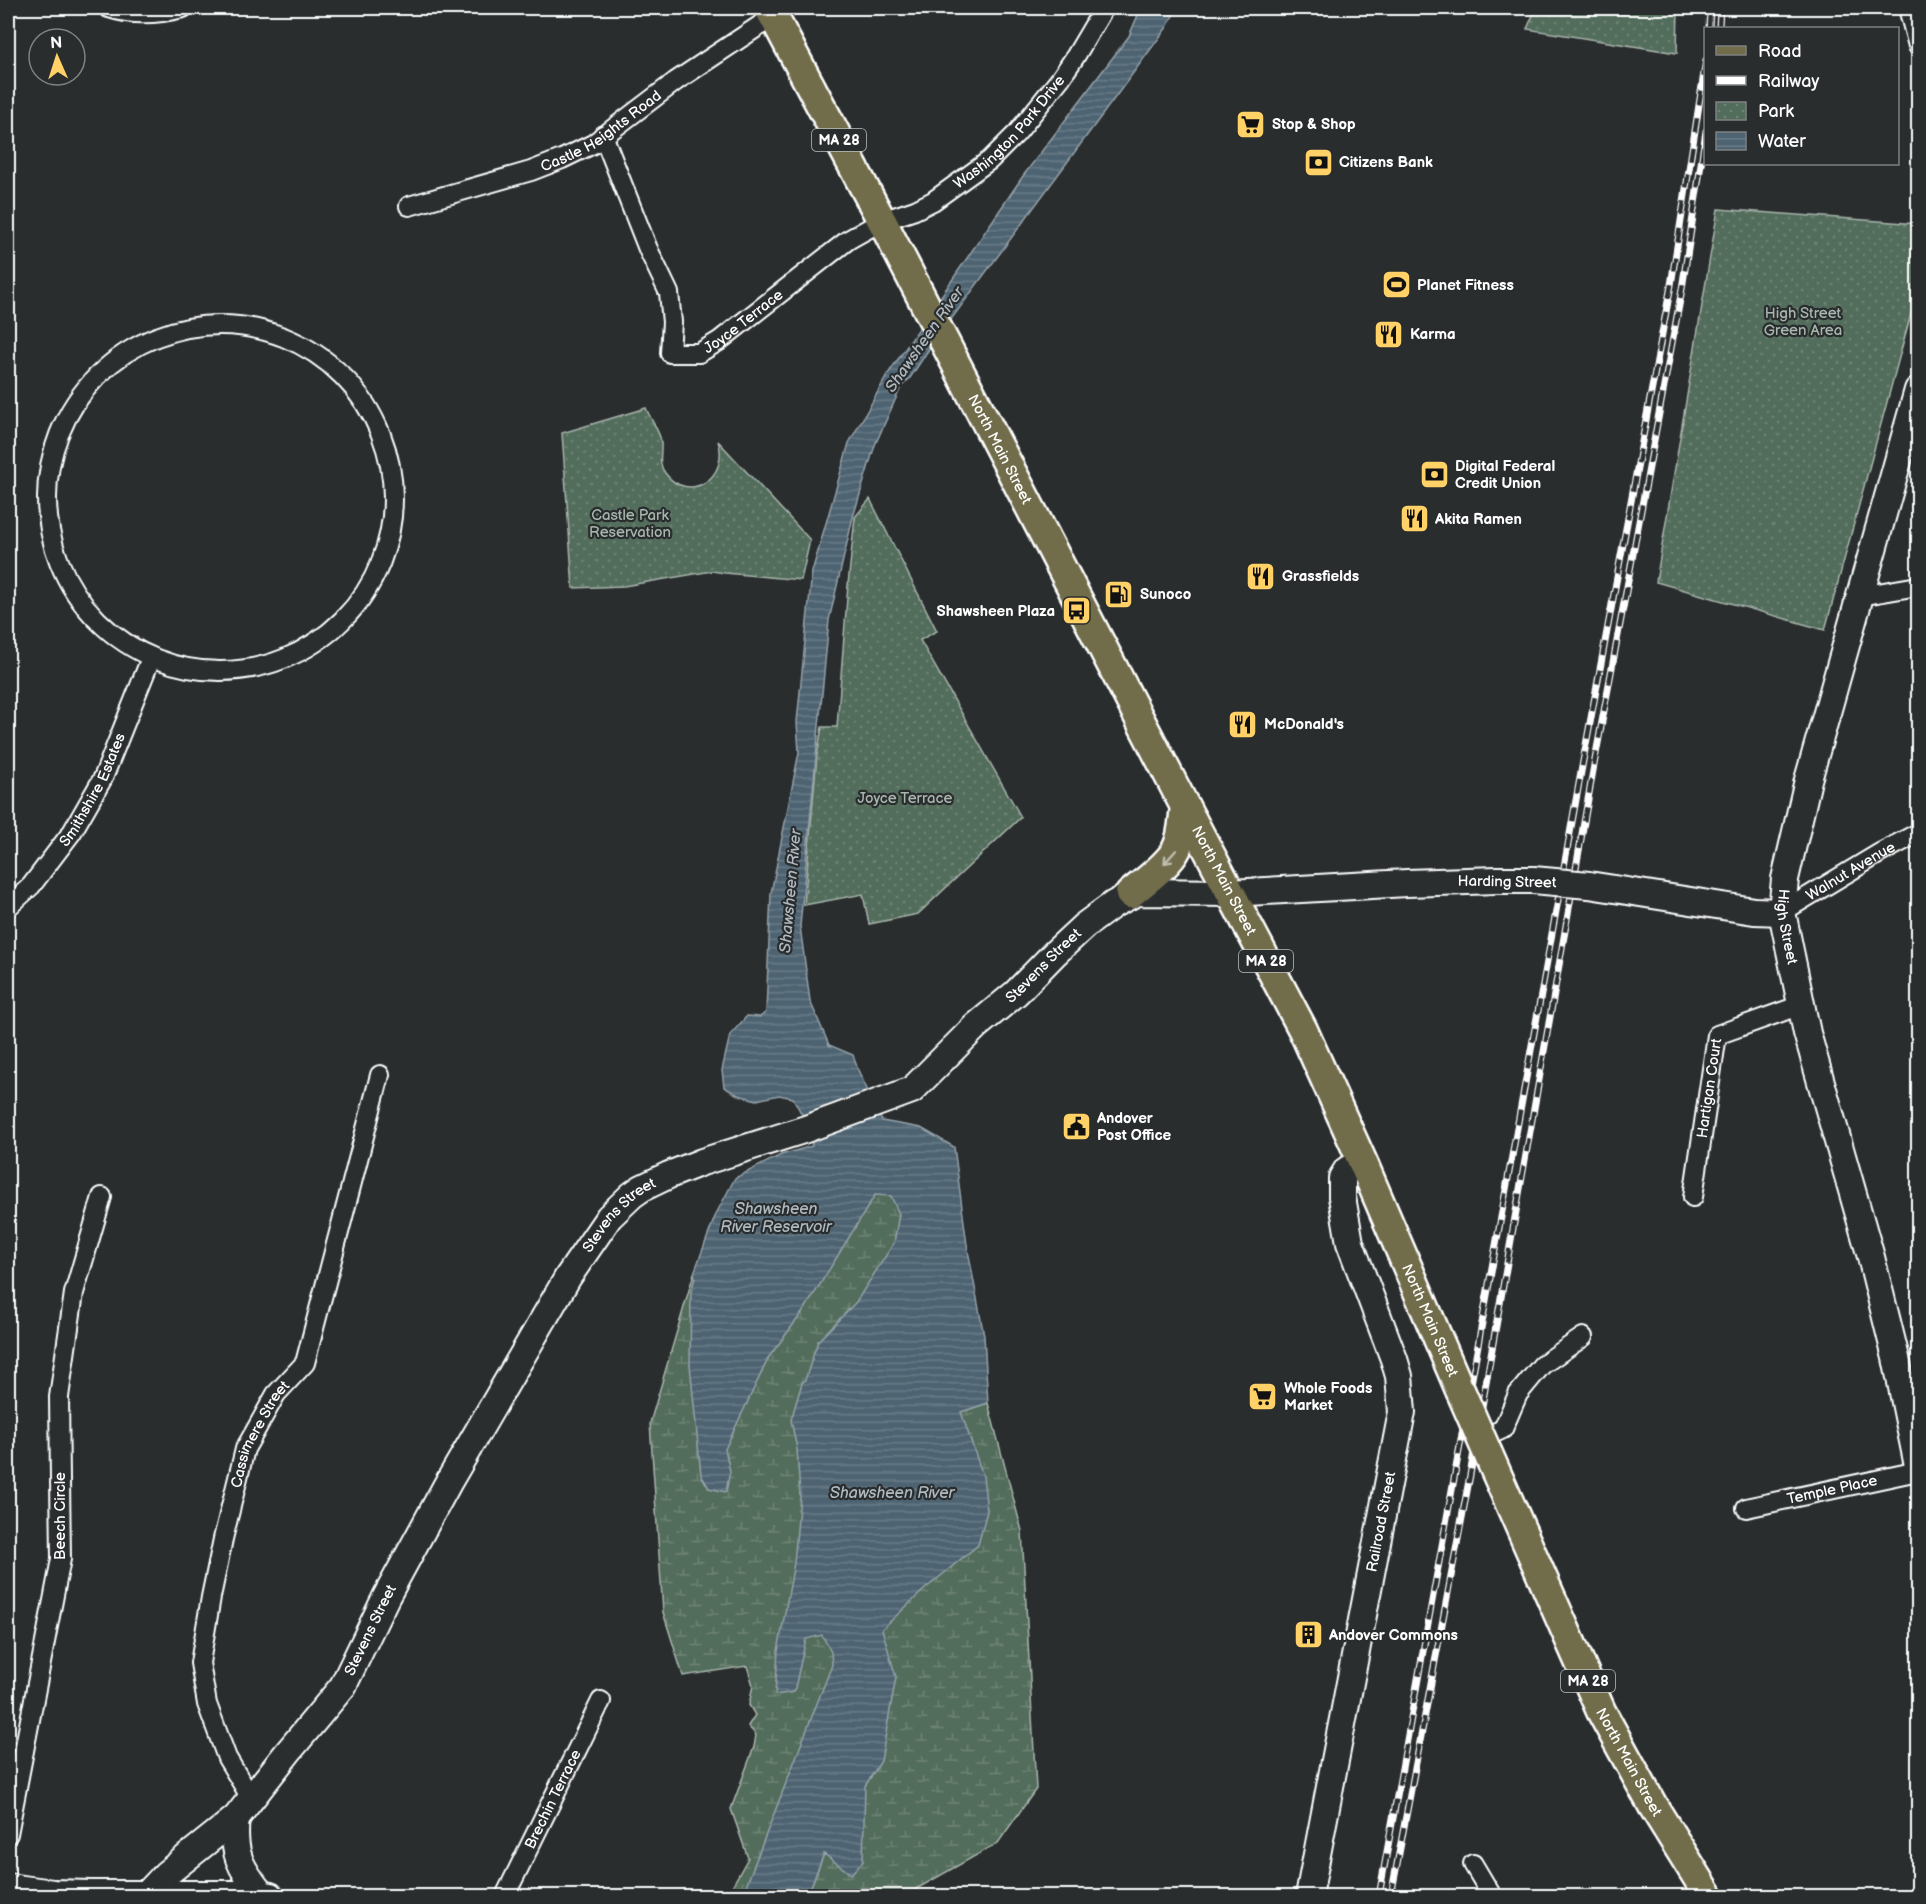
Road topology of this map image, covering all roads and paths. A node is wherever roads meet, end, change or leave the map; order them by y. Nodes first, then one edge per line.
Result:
1 (109, 8) edge
2 (183, 8) edge
3 (1104, 8) edge
4 (1908, 8) edge
5 (772, 12) edge
6 (1918, 46) edge
7 (603, 135) junction
8 (409, 206) dead end
9 (882, 221) junction
10 (1918, 390) edge
11 (1918, 586) edge
12 (1860, 596) junction
13 (151, 658) junction
14 (1185, 807) junction
15 (1918, 833) edge
16 (1230, 893) junction
17 (1130, 894) junction
18 (8, 907) edge
19 (1782, 912) junction
20 (1801, 1005) junction
21 (380, 1075) dead end
22 (1363, 1163) junction
23 (102, 1197) dead end
24 (1693, 1197) dead end
25 (1583, 1337) dead end
26 (1485, 1447) junction
27 (1918, 1466) edge
28 (1918, 1471) edge
29 (1746, 1508) dead end
30 (601, 1701) dead end
31 (251, 1798) junction
32 (236, 1818) junction
33 (8, 1834) edge
34 (1473, 1864) dead end
35 (8, 1887) edge
36 (148, 1893) junction
37 (265, 1895) edge
38 (505, 1896) edge
39 (1309, 1896) edge
40 (1492, 1896) edge
41 (1709, 1896) edge

1 - 2 street
3 - 9 street, Washington Park Drive
4 - 6 street
5 - 7 street, Castle Heights Road
5 - 9 main road, North Main Street / MA 28
7 - 8 street, Castle Heights Road
7 - 9 street, Joyce Terrace
9 - 14 main road, North Main Street / MA 28
10 - 12 main road, High Street
11 - 12 street
12 - 19 main road, High Street
13 - 13 street
13 - 18 street, Smithshire Estates
14 - 16 main road, North Main Street / MA 28
14 -> 17 main road
15 - 19 street, Walnut Avenue
16 - 17 main road, Stevens Street
16 - 19 main road, Harding Street, bridge
16 - 22 main road, North Main Street / MA 28
17 - 31 main road, Stevens Street
19 - 20 main road, High Street
20 - 24 street, Hartigan Court
20 - 27 main road, High Street
21 - 31 street, Cassimere Street
22 - 26 main road, North Main Street / MA 28, bridge
22 - 39 main road, Railroad Street
23 - 33 street, Beech Circle
25 - 26 street
26 - 41 main road, North Main Street / MA 28
28 - 29 street, Temple Place
30 - 38 street, Brechin Terrace
31 - 32 main road, Stevens Street
32 - 36 main road, Stevens Street
32 - 37 main road
34 - 40 street
35 - 36 main road
36 - 37 main road

